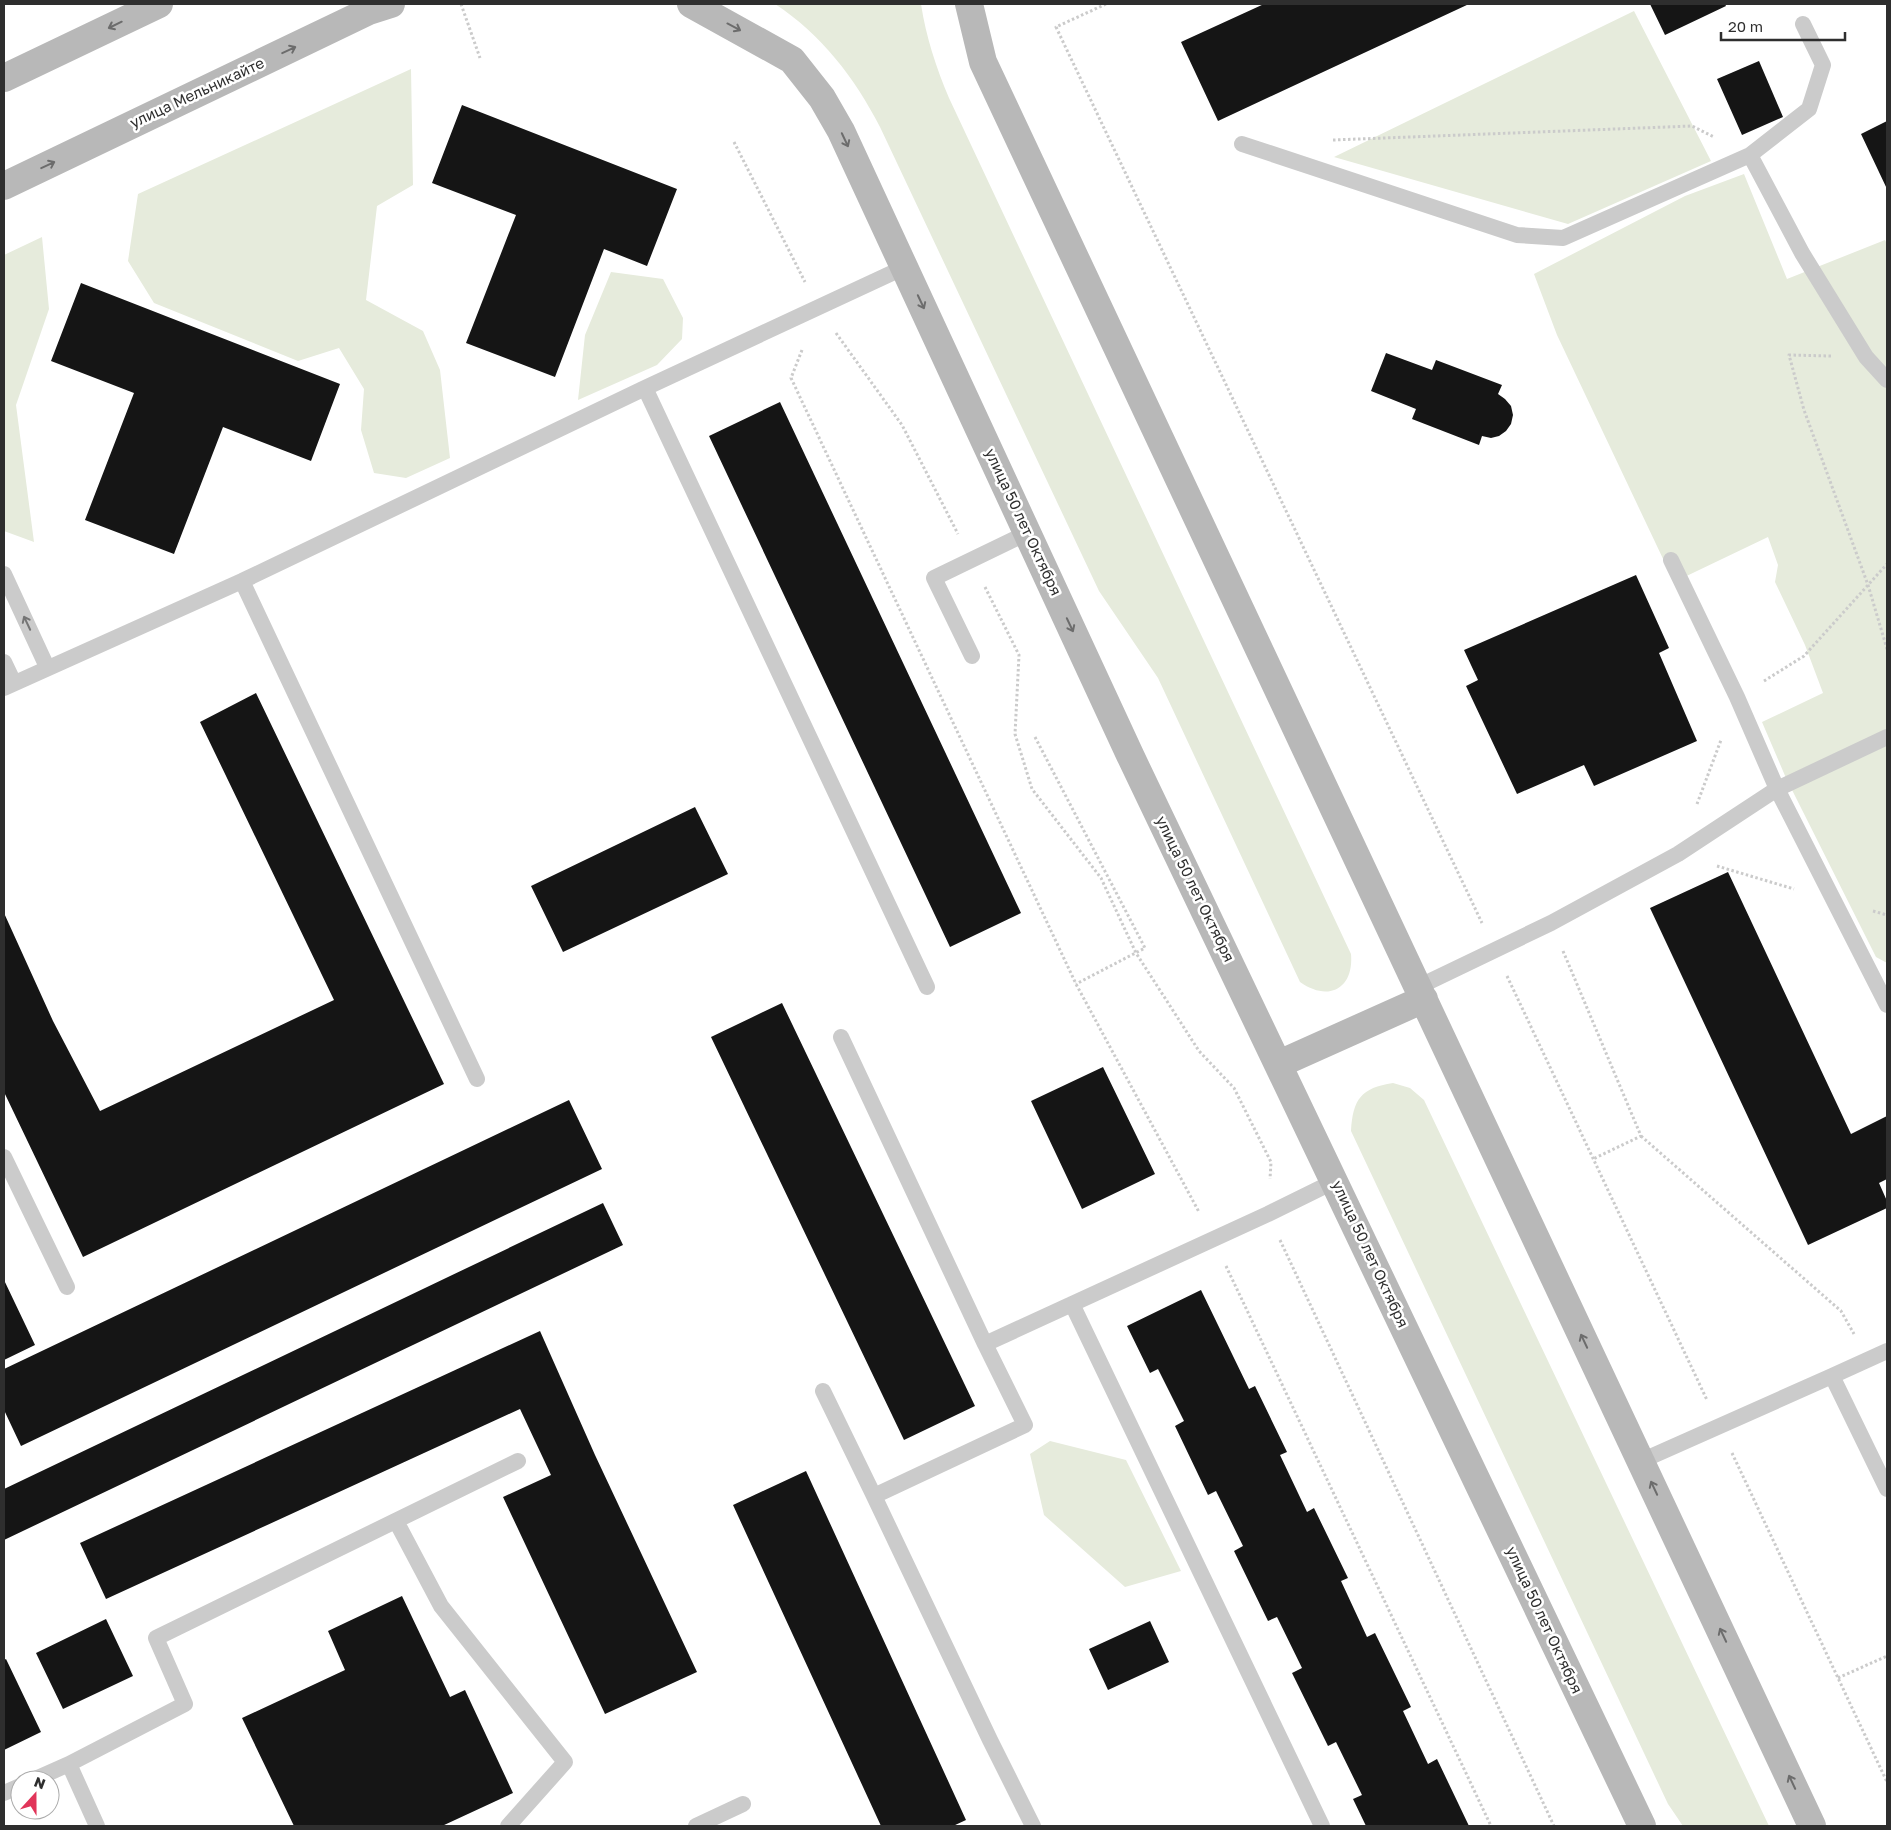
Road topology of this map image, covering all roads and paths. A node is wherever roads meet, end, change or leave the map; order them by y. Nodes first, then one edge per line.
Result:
1 (159, 4) edge
2 (391, 4) edge
3 (461, 4) edge
4 (691, 4) edge
5 (969, 4) edge
6 (1106, 4) edge
7 (1803, 24) dead end
8 (480, 58) dead end
9 (5, 75) edge
10 (1330, 140) dead end
11 (734, 142) dead end
12 (1242, 144) dead end
13 (1750, 156) junction
14 (4, 186) edge
15 (905, 267) junction
16 (818, 308) junction
17 (1866, 358) junction
18 (1887, 380) edge
19 (645, 388) junction
20 (1027, 533) junction
21 (1671, 560) dead end
22 (4, 574) edge
23 (242, 581) junction
24 (1887, 649) edge
25 (972, 656) dead end
26 (4, 662) edge
27 (47, 667) junction
28 (9, 685) edge
29 (1035, 737) dead end
30 (1887, 737) edge
31 (1777, 789) junction
32 (1678, 854) junction
33 (1833, 900) junction
34 (1887, 915) edge
35 (1552, 922) junction
36 (1494, 950) junction
37 (1136, 953) junction
38 (1076, 984) junction
39 (927, 987) dead end
40 (1421, 993) junction
41 (1887, 1005) edge
42 (841, 1037) dead end
43 (1279, 1064) junction
44 (477, 1079) dead end
45 (1641, 1136) junction
46 (4, 1157) edge
47 (1593, 1159) junction
48 (1335, 1181) junction
49 (1268, 1214) junction
50 (1213, 1239) junction
51 (67, 1287) dead end
52 (1072, 1304) junction
53 (985, 1344) junction
54 (1887, 1351) edge
55 (1869, 1359) junction
56 (1832, 1376) junction
57 (823, 1391) dead end
58 (1719, 1426) junction
59 (518, 1461) dead end
60 (1641, 1461) junction
61 (1887, 1489) edge
62 (874, 1496) junction
63 (396, 1521) junction
64 (1887, 1656) edge
65 (1838, 1678) junction
66 (69, 1764) junction
67 (56, 1770) edge
68 (1887, 1782) edge
69 (743, 1804) dead end
70 (97, 1826) edge
71 (508, 1826) edge
72 (696, 1826) edge
73 (1033, 1826) edge
74 (1322, 1826) edge
75 (1491, 1826) edge
76 (1554, 1826) edge
77 (1642, 1826) edge
78 (1812, 1826) edge

1 -> 9 main road
14 -> 2 main road, улица Мельникайте
3 - 8 path
4 -> 15 main road, улица 50 лет Октября
5 - 40 main road
6 - 36 path
7 - 13 lane
10 - 13 path
11 - 16 path
12 - 13 lane
13 - 17 lane
15 - 16 lane
15 -> 20 main road, улица 50 лет Октября
16 - 19 lane
16 - 38 path
17 - 18 lane
17 - 24 path
19 - 23 lane
19 - 39 lane
20 - 25 lane
20 -> 43 main road, улица 50 лет Октября
21 - 31 lane
27 -> 22 lane
23 - 27 lane
23 - 44 lane
26 - 28 lane
27 - 28 lane
29 - 37 path
30 - 31 lane
31 - 32 lane
31 - 33 lane
32 - 33 path
32 - 35 lane
33 - 34 path
33 - 41 lane
35 - 36 lane
35 - 45 path
36 - 40 lane
36 - 47 path
37 - 38 path
37 - 49 path
38 - 50 path
40 - 43 main road
60 -> 40 main road
42 - 53 lane
43 - 48 main road, улица 50 лет Октября
45 - 47 path
45 - 55 path
46 - 51 lane
47 - 58 path
48 - 49 lane
48 - 77 main road, улица 50 лет Октября
49 - 50 lane
49 - 76 path
50 - 52 lane
50 - 75 path
52 - 53 lane
52 - 74 lane
53 - 62 lane
54 - 55 lane
55 - 56 lane
56 - 58 lane
56 - 61 lane
57 - 62 lane
58 - 60 lane
58 - 65 path
59 - 63 lane
78 -> 60 main road
62 - 73 lane
63 - 66 lane
63 - 71 lane
64 - 65 path
65 - 68 path
66 - 67 lane
66 - 70 lane
69 - 72 lane

